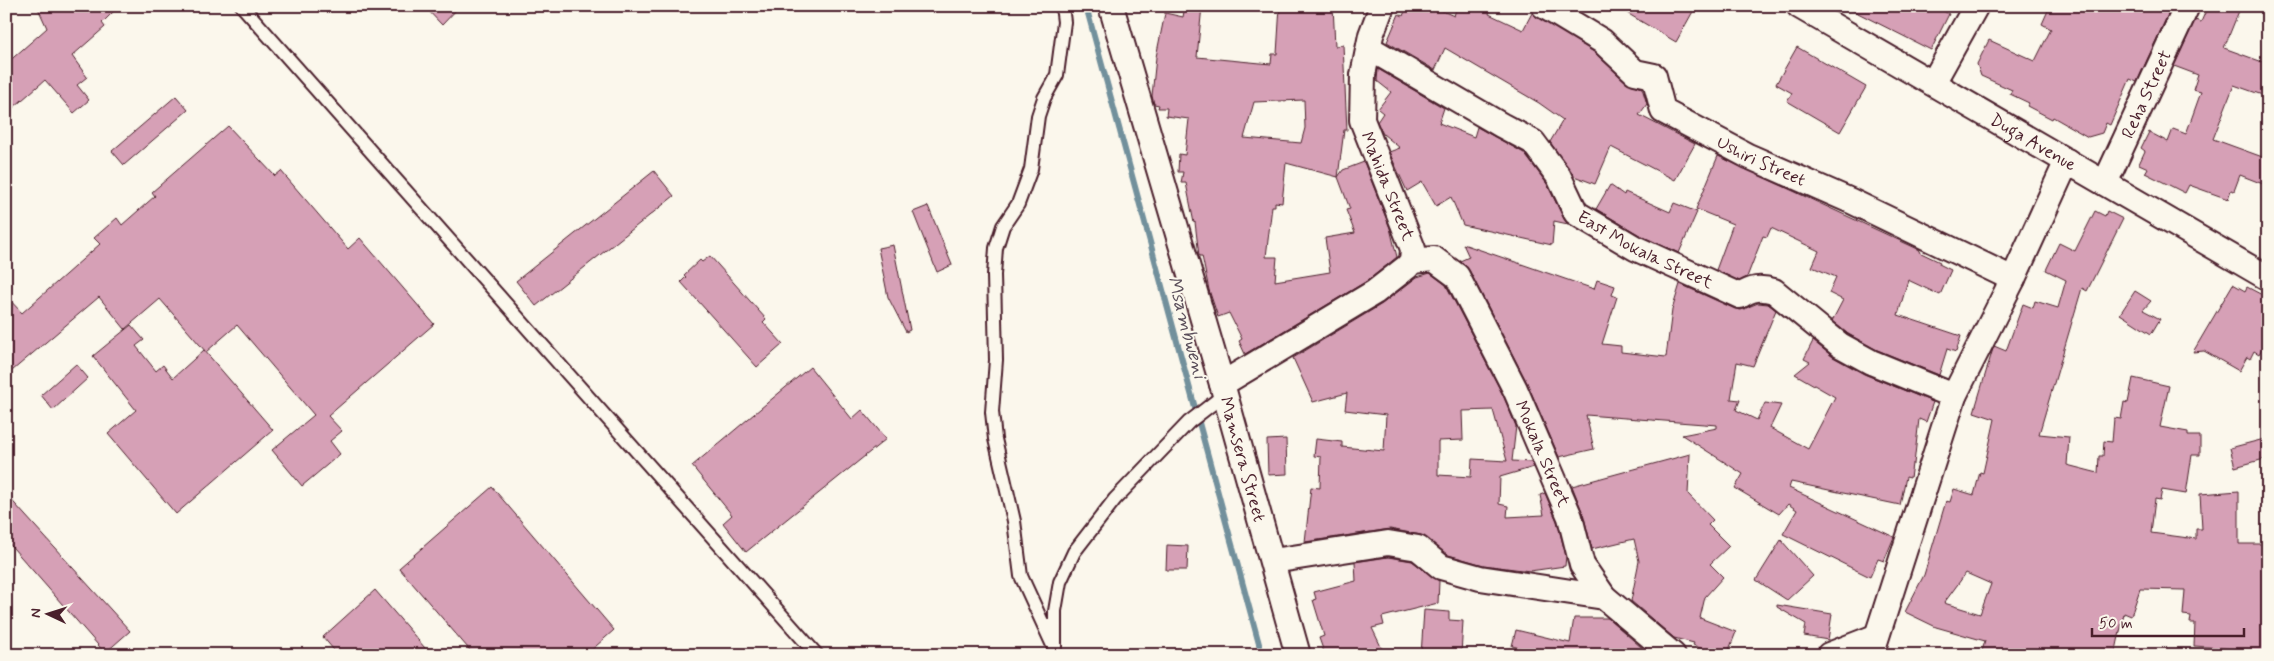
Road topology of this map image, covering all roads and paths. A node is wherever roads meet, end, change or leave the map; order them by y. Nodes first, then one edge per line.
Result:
1 (242, 6) edge
2 (1062, 6) edge
3 (1111, 6) edge
4 (1382, 6) edge
5 (1544, 6) edge
6 (1799, 6) edge
7 (1976, 6) edge
8 (2187, 6) edge
9 (1368, 48) junction
10 (1933, 83) junction
11 (2067, 161) junction
12 (2104, 182) junction
13 (1412, 261) junction
14 (2268, 278) edge
15 (2013, 279) junction
16 (1224, 389) junction
17 (1954, 396) junction
18 (1272, 561) junction
19 (1604, 597) junction
20 (1873, 646) edge
21 (1055, 652) edge
22 (818, 655) edge
23 (1298, 655) edge
24 (1674, 655) edge
25 (1829, 655) edge

1 - 22 lane
2 - 21 lane
3 - 16 street, Mamsera Street
4 - 9 street, Mahida Street
5 - 15 street, Ushiri Street
6 - 10 street, Duga Avenue
7 - 10 street
8 - 12 street, Reha Street
9 - 13 street, Mahida Street
9 - 17 street, East Mokala Street
10 - 11 street, Duga Avenue
11 - 12 street, Duga Avenue
11 - 15 street
12 - 14 street, Duga Avenue
13 - 16 street, Mahida Street
13 - 19 street, Mokala Street
15 - 17 street
16 - 18 street, Mamsera Street
16 - 21 lane
17 - 20 street
18 - 19 street
18 - 23 street, Mamsera Street
19 - 24 street, Mokala Street
20 - 25 street

